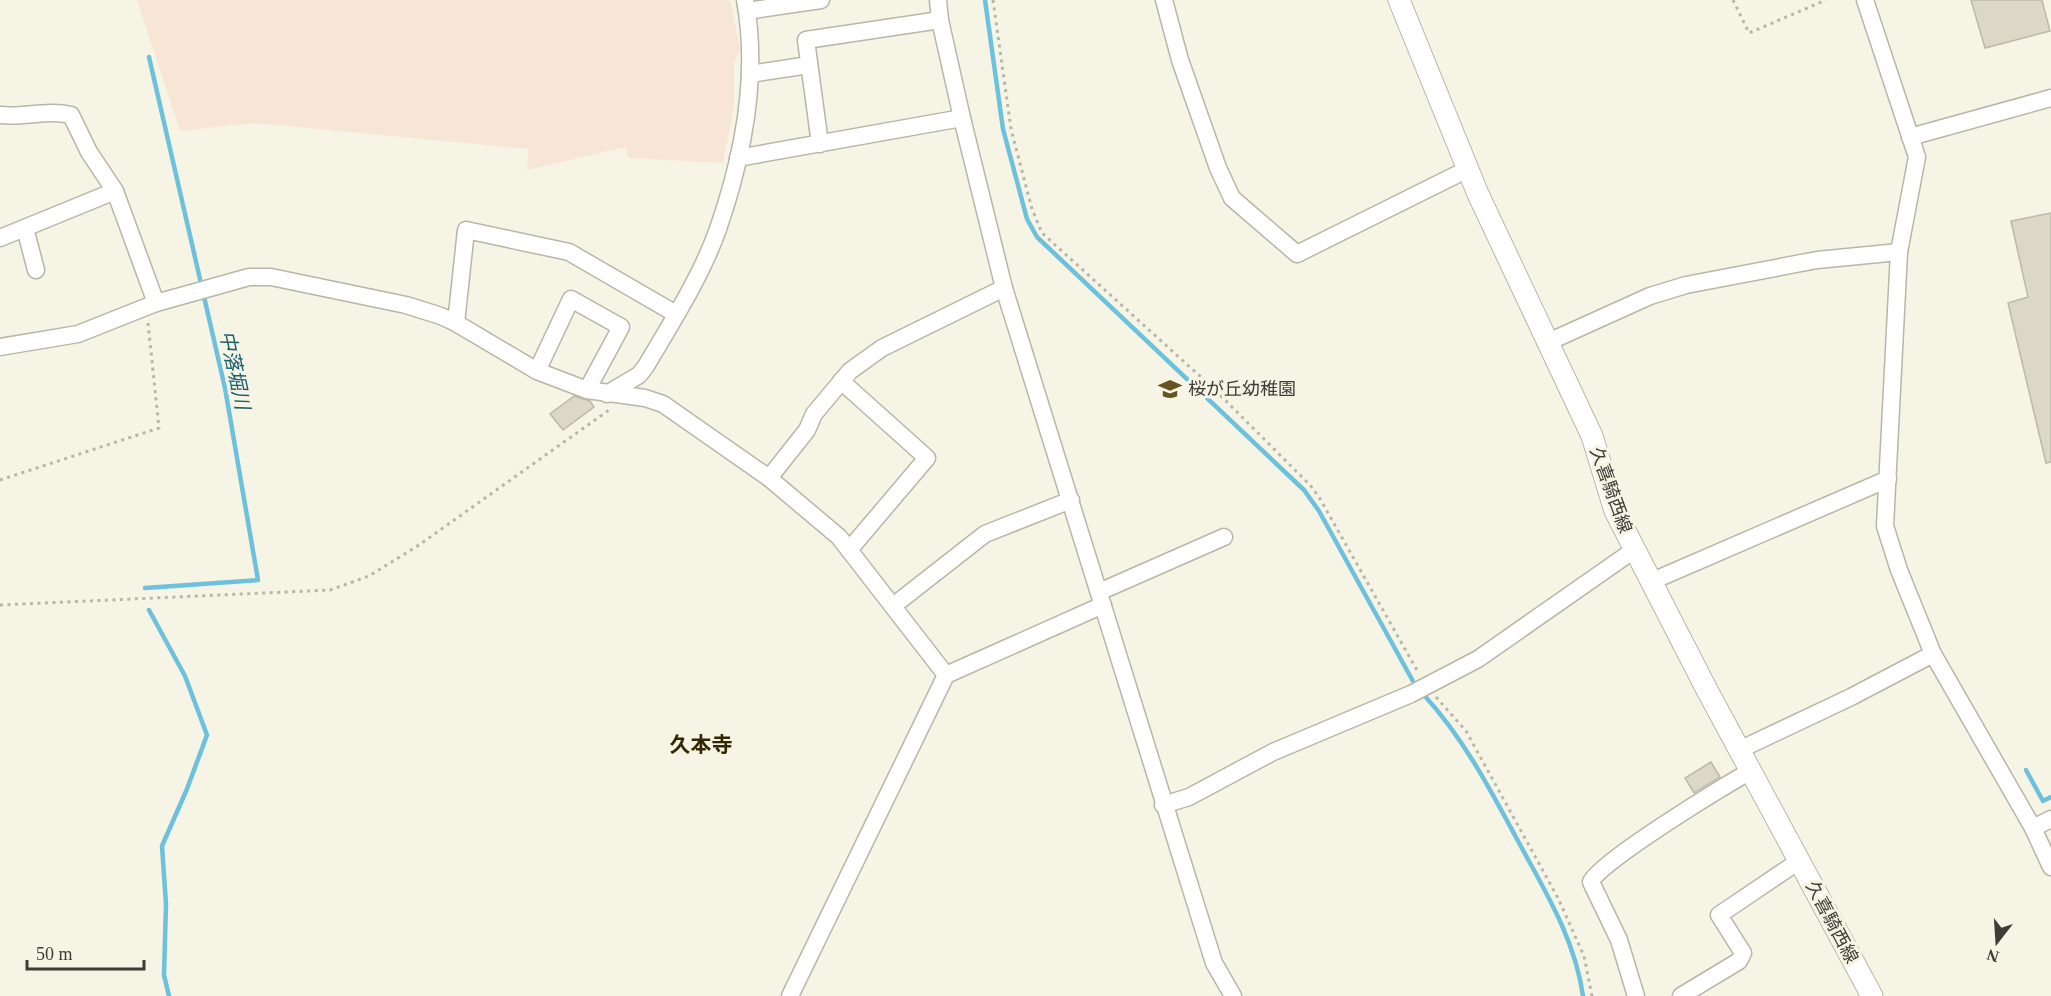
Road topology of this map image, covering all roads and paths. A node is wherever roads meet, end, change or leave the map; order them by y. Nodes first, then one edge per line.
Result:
1 (821, 0) edge
2 (938, 0) edge
3 (993, 0) edge
4 (1164, 0) edge
5 (1399, 0) edge
6 (1734, 0) edge
7 (1826, 0) edge
8 (1865, 0) edge
9 (746, 5) edge
10 (940, 20) junction
11 (810, 65) junction
12 (750, 74) junction
13 (2051, 98) edge
14 (0, 115) edge
15 (962, 118) junction
16 (1910, 137) junction
17 (820, 144) junction
18 (738, 158) junction
19 (1468, 169) junction
20 (114, 191) junction
21 (25, 228) junction
22 (0, 238) edge
23 (1899, 252) junction
24 (36, 270) dead end
25 (1004, 288) junction
26 (151, 304) junction
27 (676, 314) junction
28 (456, 323) junction
29 (1546, 343) junction
30 (0, 347) edge
31 (537, 371) junction
32 (841, 381) junction
33 (587, 390) junction
34 (607, 394) junction
35 (628, 396) junction
36 (769, 478) junction
37 (1888, 479) junction
38 (0, 480) edge
39 (1071, 500) junction
40 (1224, 537) dead end
41 (849, 550) junction
42 (1634, 550) junction
43 (1650, 582) junction
44 (1101, 598) junction
45 (0, 605) edge
46 (893, 606) junction
47 (1933, 654) junction
48 (946, 675) junction
49 (1426, 685) junction
50 (1739, 750) junction
51 (1751, 771) junction
52 (1163, 805) junction
53 (2051, 819) edge
54 (2033, 828) junction
55 (1799, 861) junction
56 (2051, 867) edge
57 (790, 996) edge
58 (1233, 996) edge
59 (1592, 996) edge
60 (1636, 996) edge
61 (1680, 996) edge
62 (1872, 996) edge

1 - 9 street
2 - 10 street
3 - 49 path
4 - 19 street
5 - 19 main road, 久喜騎西線
6 - 7 path
8 - 16 street
9 - 12 street
10 - 11 street
10 - 15 street
11 - 12 street
11 - 17 street
12 - 18 street
13 - 16 street
14 - 20 street
15 - 17 street
15 - 25 street
16 - 23 street
17 - 18 street
18 - 27 street
19 - 29 main road, 久喜騎西線
20 - 21 street
20 - 26 street
21 - 22 street
21 - 24 street
23 - 29 street
23 - 37 street
25 - 32 street
25 - 39 street
26 - 28 street
26 - 30 street
26 - 38 path
27 - 28 street
27 - 34 street
28 - 31 street
29 - 42 main road, 久喜騎西線
31 - 33 street
31 - 33 street
32 - 36 street
32 - 41 street
33 - 34 street
34 - 35 street
35 - 36 street
35 - 45 path
36 - 41 street
37 - 43 street
37 - 47 street
39 - 44 street
39 - 46 street
40 - 44 street
41 - 46 street
42 - 43 main road, 久喜騎西線
42 - 49 street
43 - 50 main road, 久喜騎西線
44 - 48 street
44 - 52 street
46 - 48 street
47 - 50 street
47 - 54 street
48 - 57 street
49 - 52 street
49 - 59 path
50 - 51 main road, 久喜騎西線
51 - 55 main road, 久喜騎西線
51 - 60 street
52 - 58 street
53 - 54 street
54 - 56 street
55 - 61 street
55 - 62 main road, 久喜騎西線

